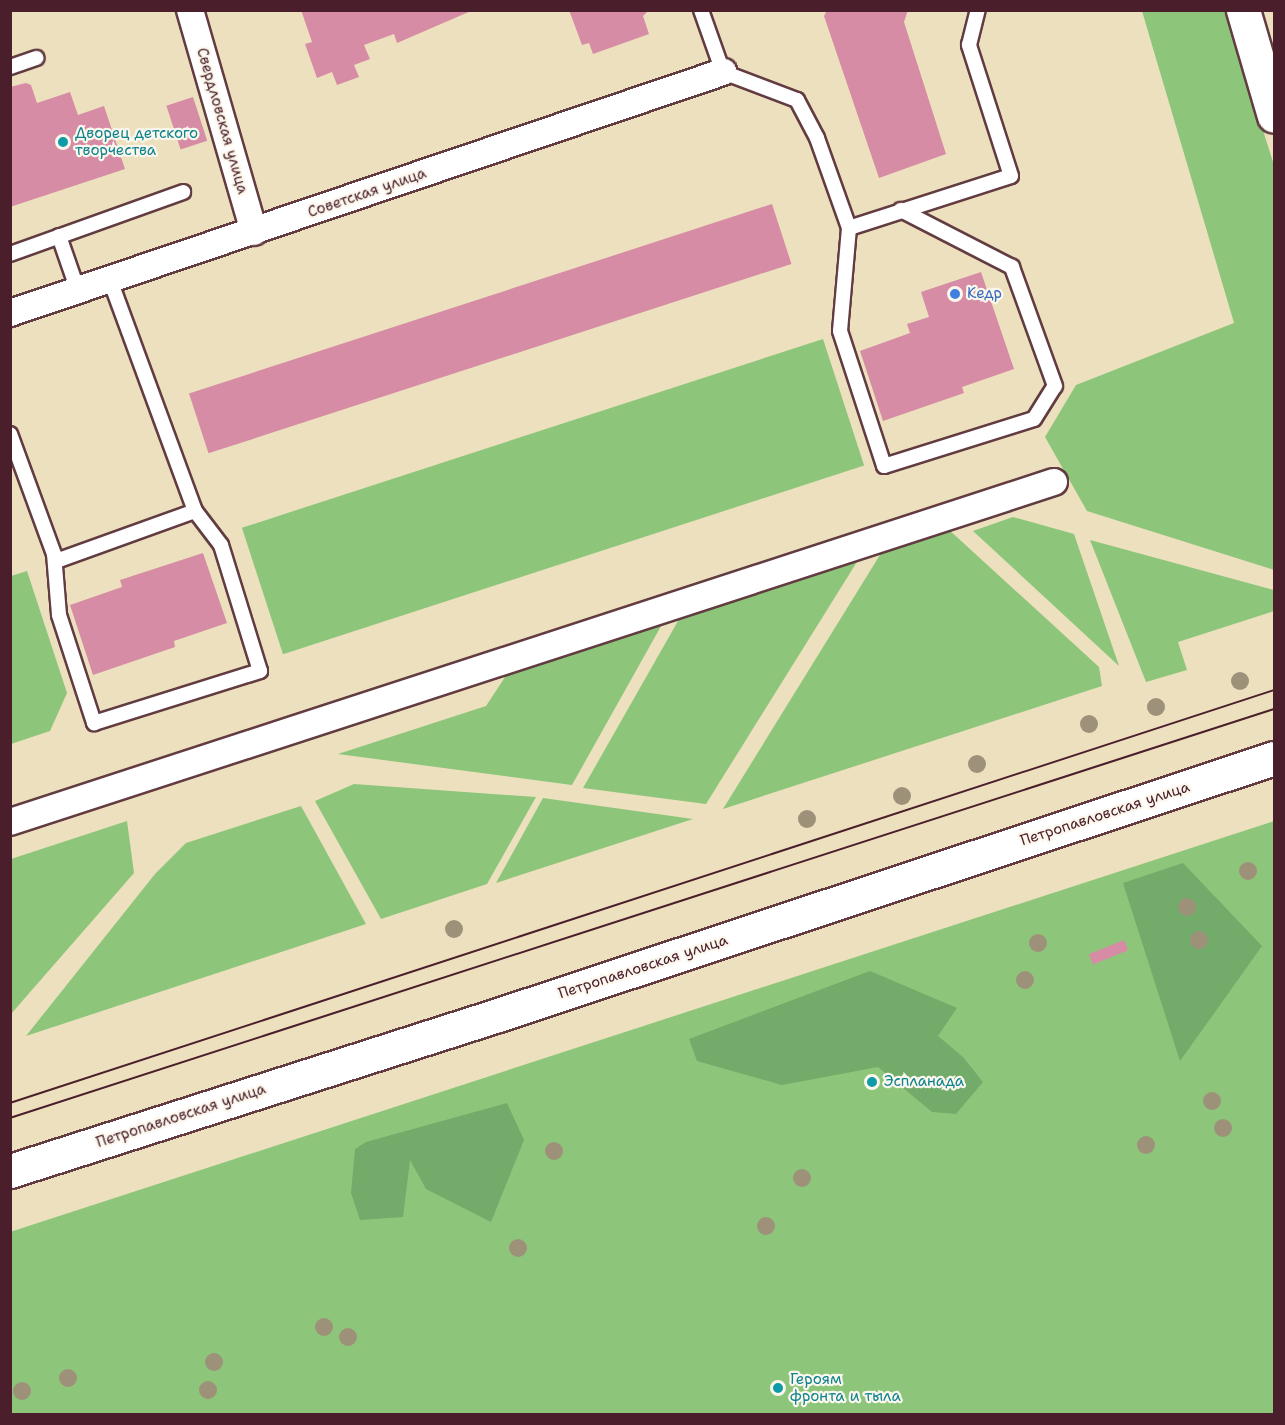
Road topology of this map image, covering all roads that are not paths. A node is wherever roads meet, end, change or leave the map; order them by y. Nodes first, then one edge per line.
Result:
1 (190, 10) edge
2 (701, 10) edge
3 (978, 10) edge
4 (1243, 10) edge
5 (36, 58) dead end
6 (10, 67) edge
7 (723, 72) junction
8 (1275, 116) edge
9 (183, 192) dead end
10 (901, 210) junction
11 (849, 228) junction
12 (254, 232) junction
13 (59, 236) junction
14 (10, 254) edge
15 (110, 280) junction
16 (78, 291) junction
17 (10, 314) edge
18 (10, 434) edge
19 (1054, 482) dead end
20 (195, 511) junction
21 (56, 561) junction
22 (1275, 758) edge
23 (10, 822) edge
24 (10, 1170) edge

1 - 12 street, Свердловская улица
2 - 7 lane
3 - 10 lane
4 - 8 main road
5 - 6 lane
7 - 11 lane
7 - 12 street, Советская улица
9 - 13 lane
10 - 11 lane
10 - 11 lane
12 - 15 street, Советская улица
13 - 14 lane
13 - 16 lane
15 - 16 street, Советская улица
15 - 20 lane
16 - 17 street, Советская улица
18 - 21 lane
19 - 23 street
20 - 21 lane
20 - 21 lane
22 - 24 main road, Петропавловская улица

